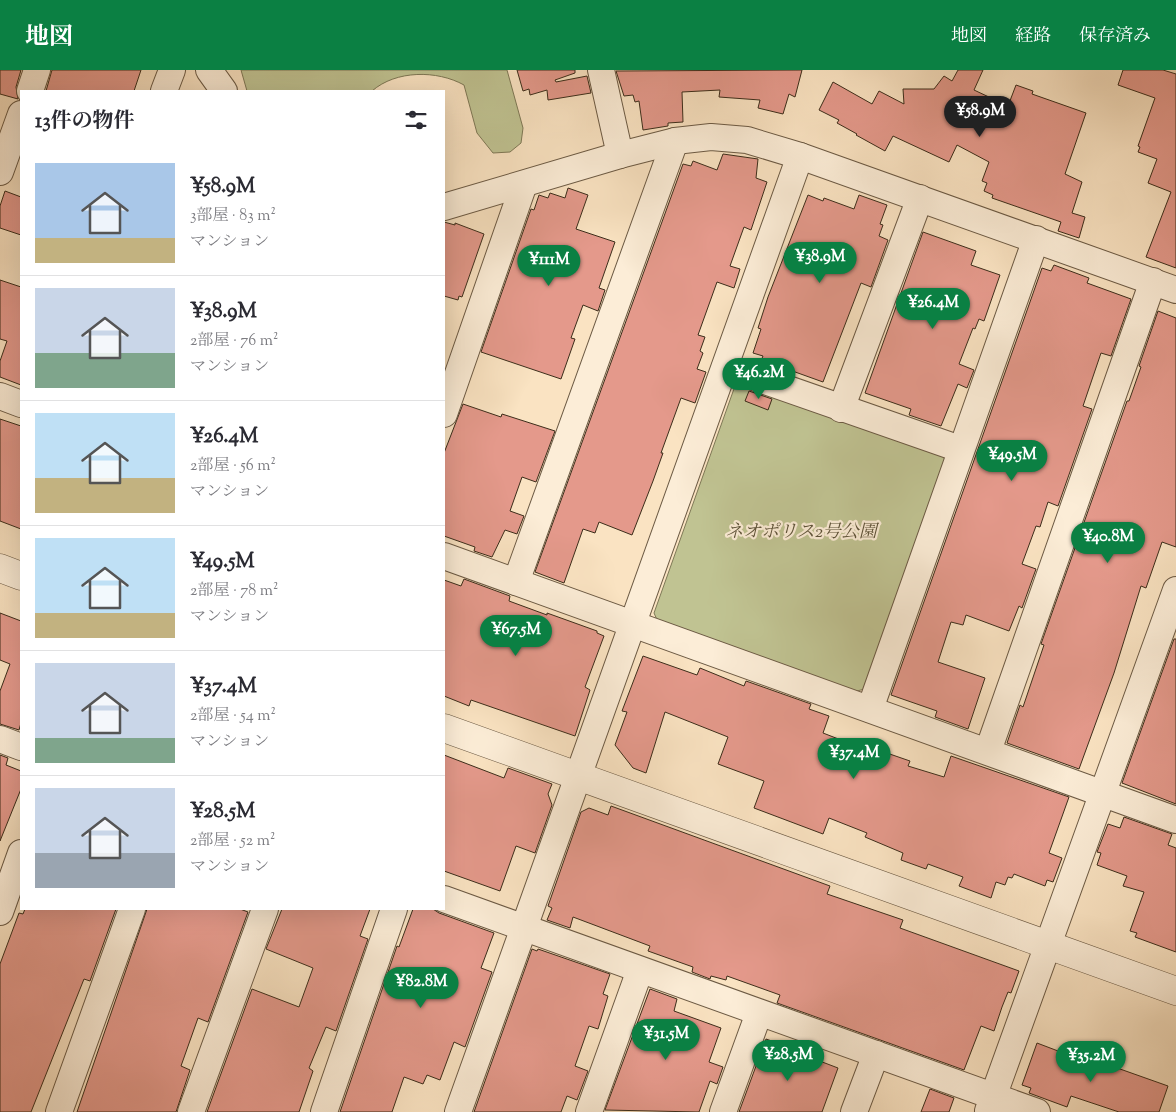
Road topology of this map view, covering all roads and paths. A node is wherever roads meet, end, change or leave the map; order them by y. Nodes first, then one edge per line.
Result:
1 (37, 70) edge
2 (172, 70) edge
3 (209, 70) edge
4 (602, 70) edge
5 (30, 90) edge
6 (164, 90) edge
7 (223, 90) edge
8 (20, 117) edge
9 (675, 141) junction
10 (620, 155) junction
11 (800, 156) junction
12 (0, 172) edge
13 (524, 184) junction
14 (920, 198) junction
15 (445, 207) edge
16 (1036, 239) junction
17 (1164, 285) edge
18 (725, 368) junction
19 (0, 396) edge
20 (20, 404) edge
21 (841, 408) junction
22 (445, 411) edge
23 (960, 449) junction
24 (445, 556) edge
25 (0, 568) edge
26 (20, 576) edge
27 (516, 582) junction
28 (1176, 590) edge
29 (633, 623) junction
30 (870, 709) junction
31 (445, 728) edge
32 (0, 740) edge
33 (20, 747) edge
34 (988, 751) junction
35 (578, 776) junction
36 (1103, 793) junction
37 (1176, 820) edge
38 (20, 856) edge
39 (445, 899) edge
40 (132, 910) edge
41 (265, 910) edge
42 (394, 910) edge
43 (0, 912) edge
44 (524, 926) junction
45 (1048, 944) junction
46 (640, 970) junction
47 (1176, 991) edge
48 (758, 1013) junction
49 (876, 1054) junction
50 (991, 1104) edge
51 (59, 1112) edge
52 (191, 1112) edge
53 (324, 1112) edge
54 (458, 1112) edge
55 (589, 1112) edge
56 (723, 1112) edge
57 (854, 1112) edge
58 (1037, 1112) edge

1 - 5 street
2 - 6 street
3 - 7 street
4 - 10 street
8 - 12 street
9 - 10 street
9 - 11 street
9 - 27 street
10 - 13 street
11 - 14 street
11 - 18 street
13 - 15 street
13 - 22 street
14 - 16 street
14 - 21 street
16 - 17 street
16 - 23 street
17 - 34 street
18 - 21 street
18 - 29 street
19 - 20 street
21 - 23 street
23 - 30 street
24 - 27 street
25 - 26 street
27 - 29 street
28 - 36 street
29 - 30 street
29 - 35 street
30 - 34 street
31 - 35 street
32 - 33 street
34 - 36 street
35 - 44 street
35 - 45 street
36 - 37 street
36 - 45 street
38 - 43 street
39 - 44 street
40 - 51 street
41 - 52 street
42 - 53 street
44 - 46 street
44 - 54 street
45 - 47 street
45 - 50 street
46 - 48 street
46 - 55 street
48 - 49 street
48 - 56 street
49 - 50 street
49 - 57 street
50 - 58 street

